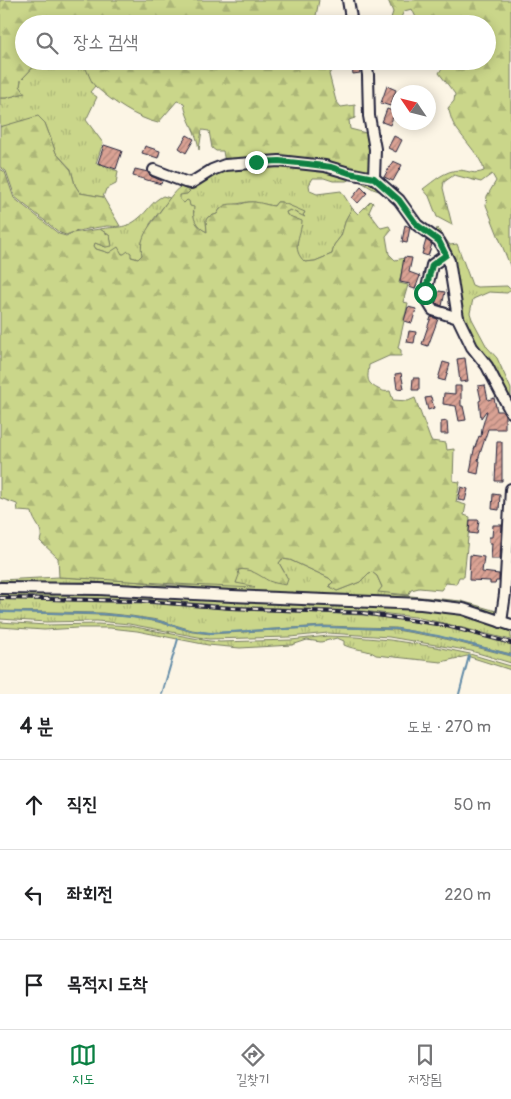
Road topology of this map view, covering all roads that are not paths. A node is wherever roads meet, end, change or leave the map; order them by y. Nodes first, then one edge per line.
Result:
1 (348, 0) edge
2 (350, 15) edge
3 (367, 70) edge
4 (154, 170) dead end
5 (374, 178) junction
6 (446, 255) junction
7 (458, 318) junction
8 (511, 412) edge
9 (511, 489) edge
10 (0, 588) edge
11 (506, 623) edge

1 - 2 street
3 - 5 street
4 - 5 street
5 - 6 street
6 - 7 street
6 - 7 street
7 - 8 street
9 - 11 street
10 - 11 street

